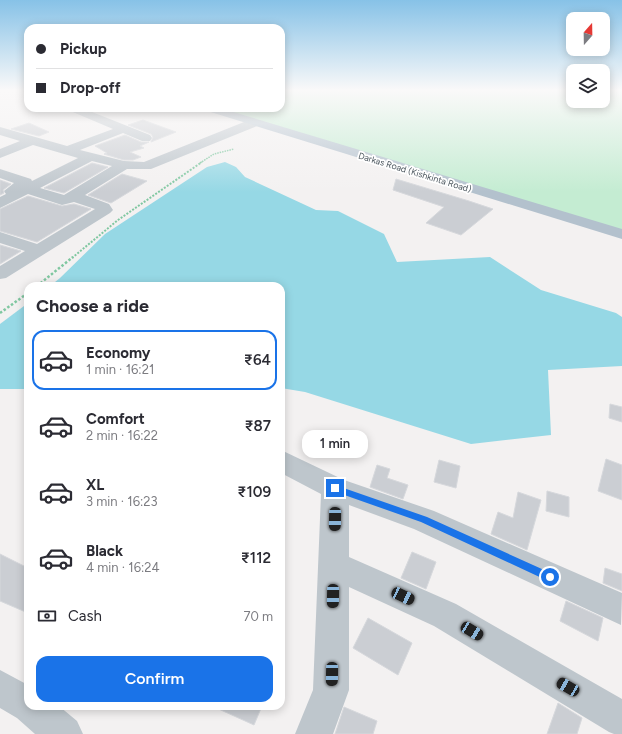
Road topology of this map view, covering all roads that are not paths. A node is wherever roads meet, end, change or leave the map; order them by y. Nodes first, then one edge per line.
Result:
1 (111, 124) edge
2 (250, 124) edge
3 (257, 124) edge
4 (123, 129) junction
5 (0, 131) edge
6 (13, 135) junction
7 (146, 138) dead end
8 (0, 140) edge
9 (33, 140) junction
10 (69, 150) junction
11 (0, 154) edge
12 (90, 157) junction
13 (130, 166) junction
14 (0, 173) edge
15 (26, 189) junction
16 (80, 196) junction
17 (3, 198) edge
18 (622, 234) edge
19 (0, 237) edge
20 (39, 250) junction
21 (0, 274) edge
22 (285, 463) edge
23 (335, 488) junction
24 (334, 565) junction
25 (621, 609) dead end
26 (0, 688) edge
27 (24, 702) edge
28 (37, 710) edge
29 (622, 720) edge
30 (64, 734) edge
31 (314, 734) edge

1 - 4 street
2 - 13 street
3 - 18 main road, Darkas Road (Kishkinta Road)
4 - 7 street
4 - 10 street
5 - 6 street
6 - 8 street
6 - 9 street
9 - 10 street
9 - 11 street
10 - 12 street
12 - 13 street
12 - 15 street
13 - 16 street
14 - 17 street
15 - 16 street
15 - 17 street
16 - 20 street
19 - 20 street
20 - 21 street
22 - 23 street
23 - 24 street
23 - 25 street
24 - 29 street
24 - 31 street
26 - 27 street
28 - 30 street

